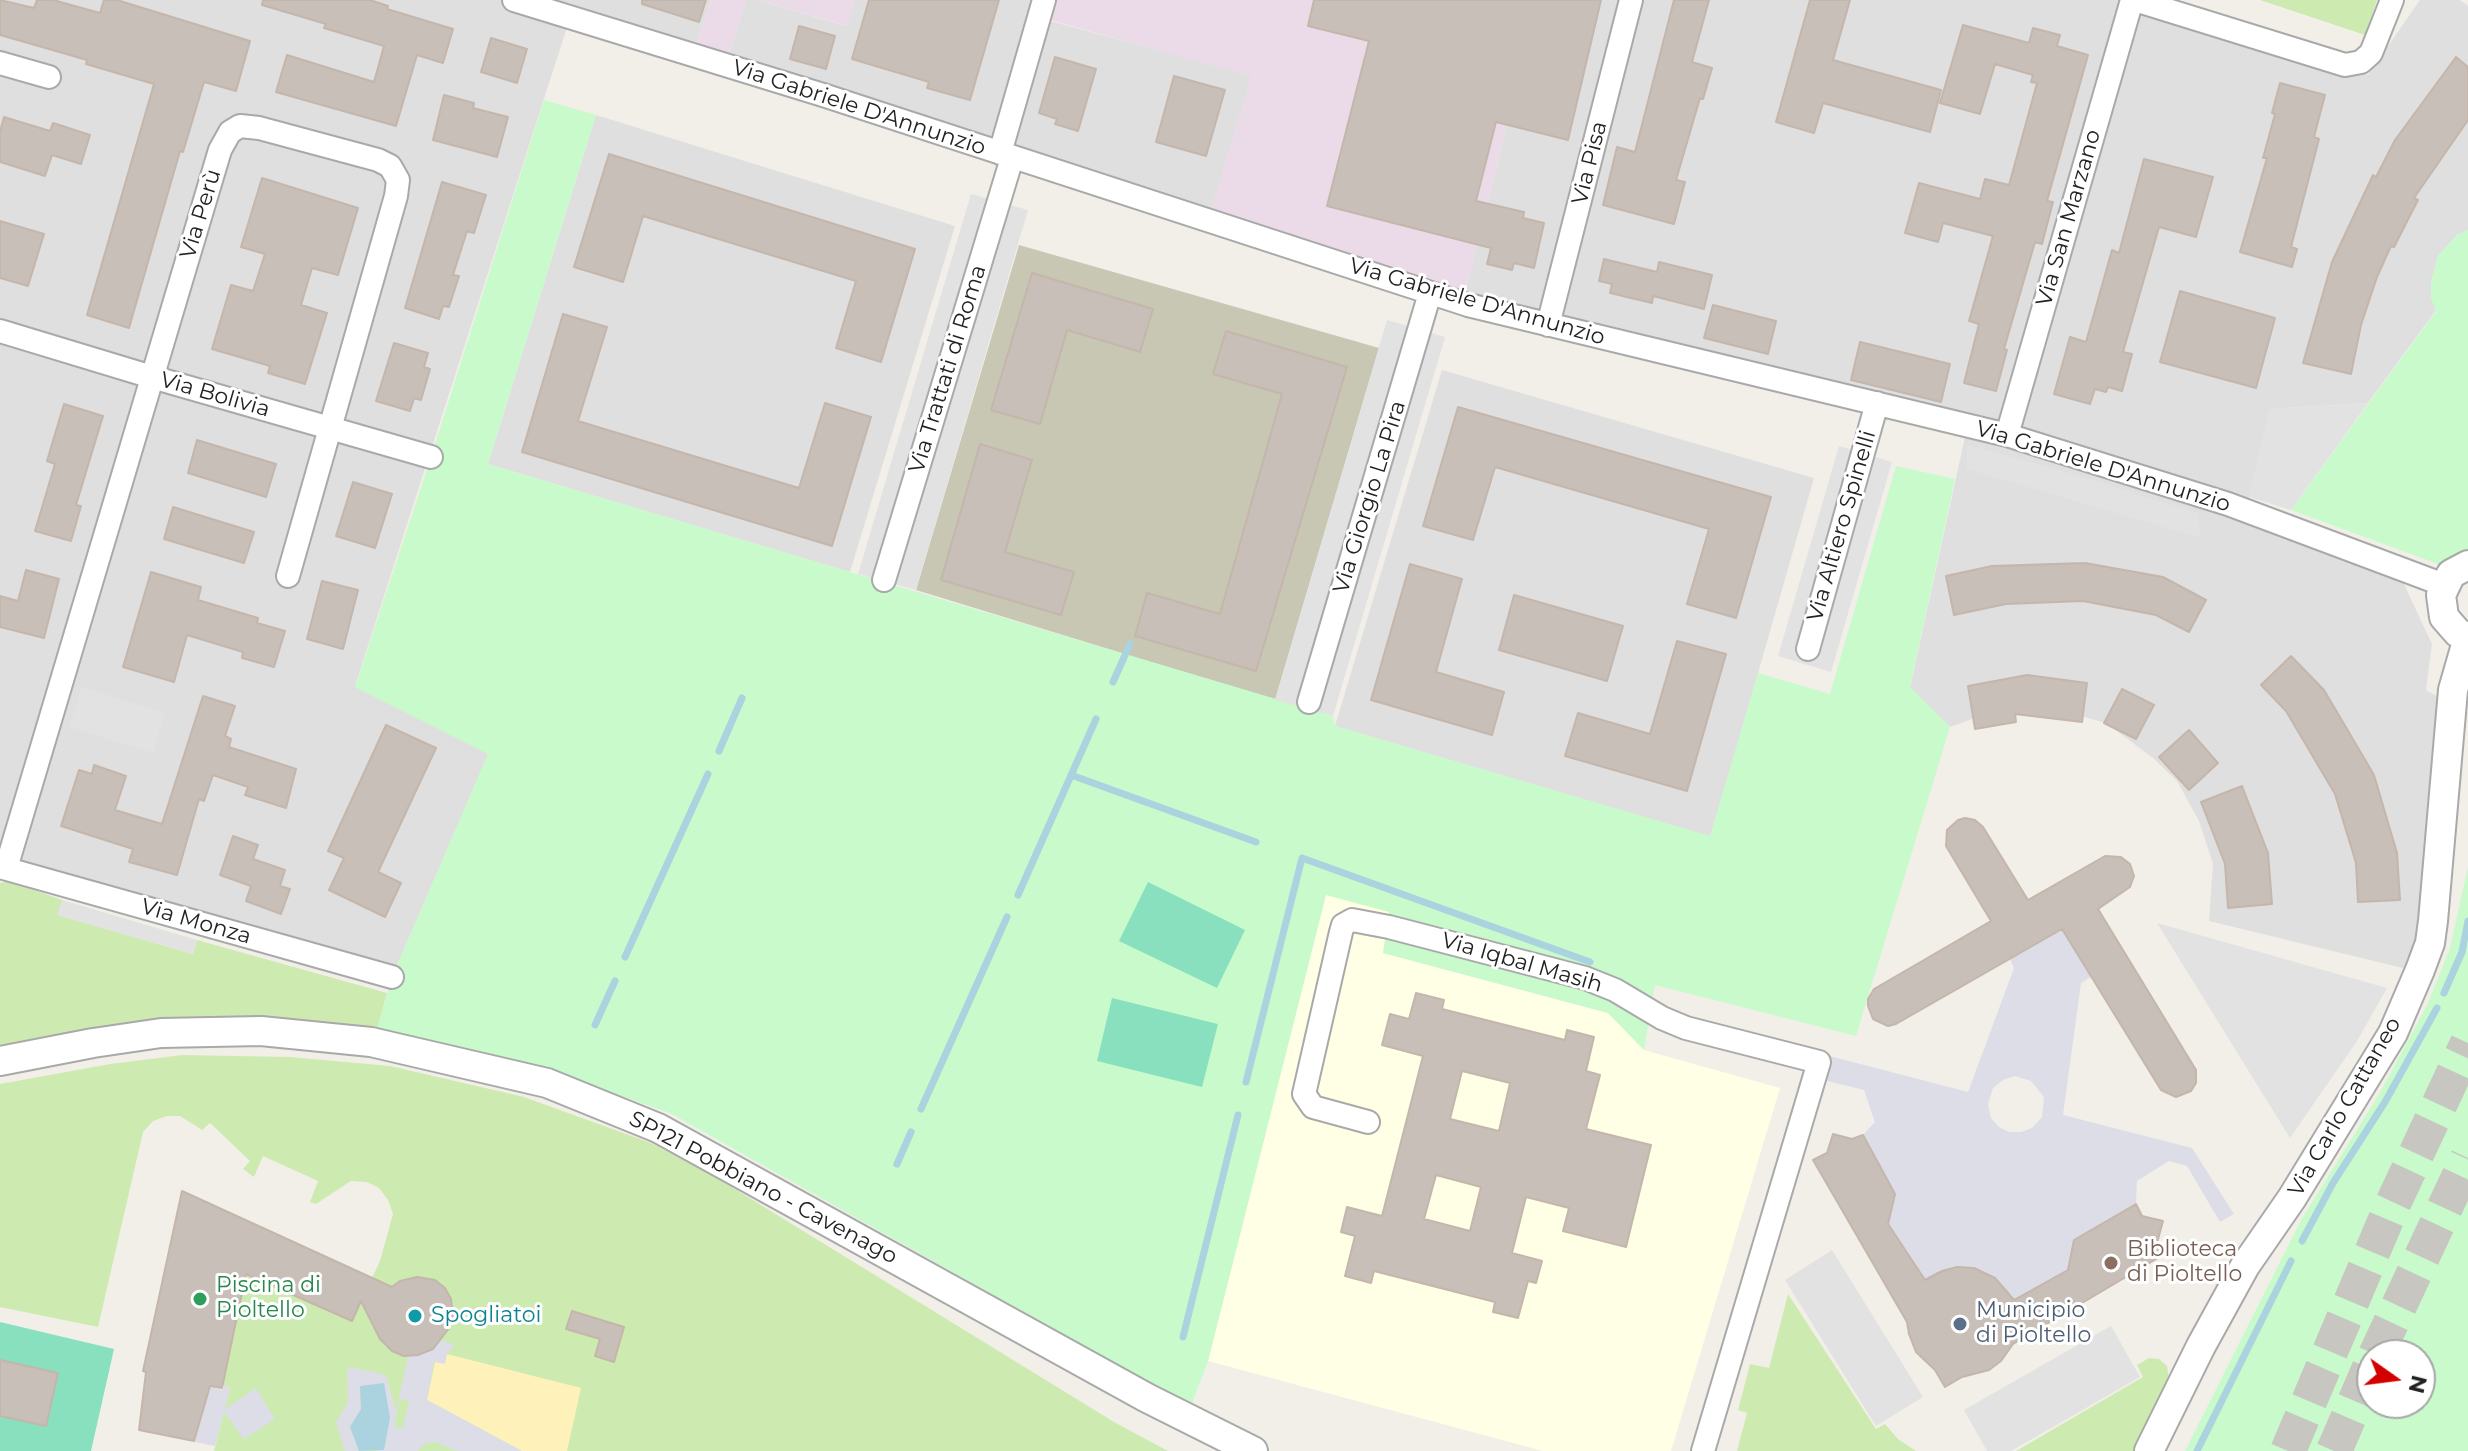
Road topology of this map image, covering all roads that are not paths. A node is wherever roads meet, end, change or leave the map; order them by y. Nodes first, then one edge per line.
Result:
1 (514, 0) edge
2 (1044, 0) edge
3 (1631, 0) edge
4 (2134, 0) edge
5 (2392, 0) edge
6 (0, 63) edge
7 (49, 77) dead end
8 (1006, 155) junction
9 (1430, 293) junction
10 (1548, 325) junction
11 (0, 331) edge
12 (152, 377) junction
13 (1877, 403) junction
14 (329, 428) junction
15 (2007, 435) junction
16 (431, 457) dead end
17 (2468, 565) edge
18 (288, 576) dead end
19 (884, 580) dead end
20 (2444, 585) junction
21 (2468, 638) edge
22 (1808, 649) dead end
23 (1309, 702) dead end
24 (3, 868) edge
25 (392, 977) dead end
26 (0, 1061) edge
27 (1368, 1122) dead end
28 (1253, 1451) edge
29 (1703, 1451) edge
30 (2149, 1451) edge

1 - 8 street, Via Gabriele D'Annunzio
2 - 8 street, Via Trattati di Roma
3 - 10 street, Via Pisa
4 - 5 street
4 - 15 street, Via San Marzano
6 - 7 street
8 - 9 street, Via Gabriele D'Annunzio
8 - 19 street, Via Trattati di Roma
9 - 10 street, Via Gabriele D'Annunzio
9 - 23 street, Via Giorgio La Pira
10 - 13 street, Via Gabriele D'Annunzio
11 - 12 street, Via Bolivia
12 - 14 street, Via Bolivia
12 - 14 street, Via Perù
12 - 24 street, Via Perù
13 - 15 street, Via Gabriele D'Annunzio
13 - 22 street, Via Altiero Spinelli
14 - 16 street, Via Bolivia
14 - 18 street, Via Perù
15 - 20 street, Via Gabriele D'Annunzio
17 - 20 street
20 - 21 street
21 - 30 street, Via Carlo Cattaneo
24 - 25 street, Via Monza
26 - 28 street, SP121 Pobbiano - Cavenago
27 - 29 street, Via Iqbal Masih

